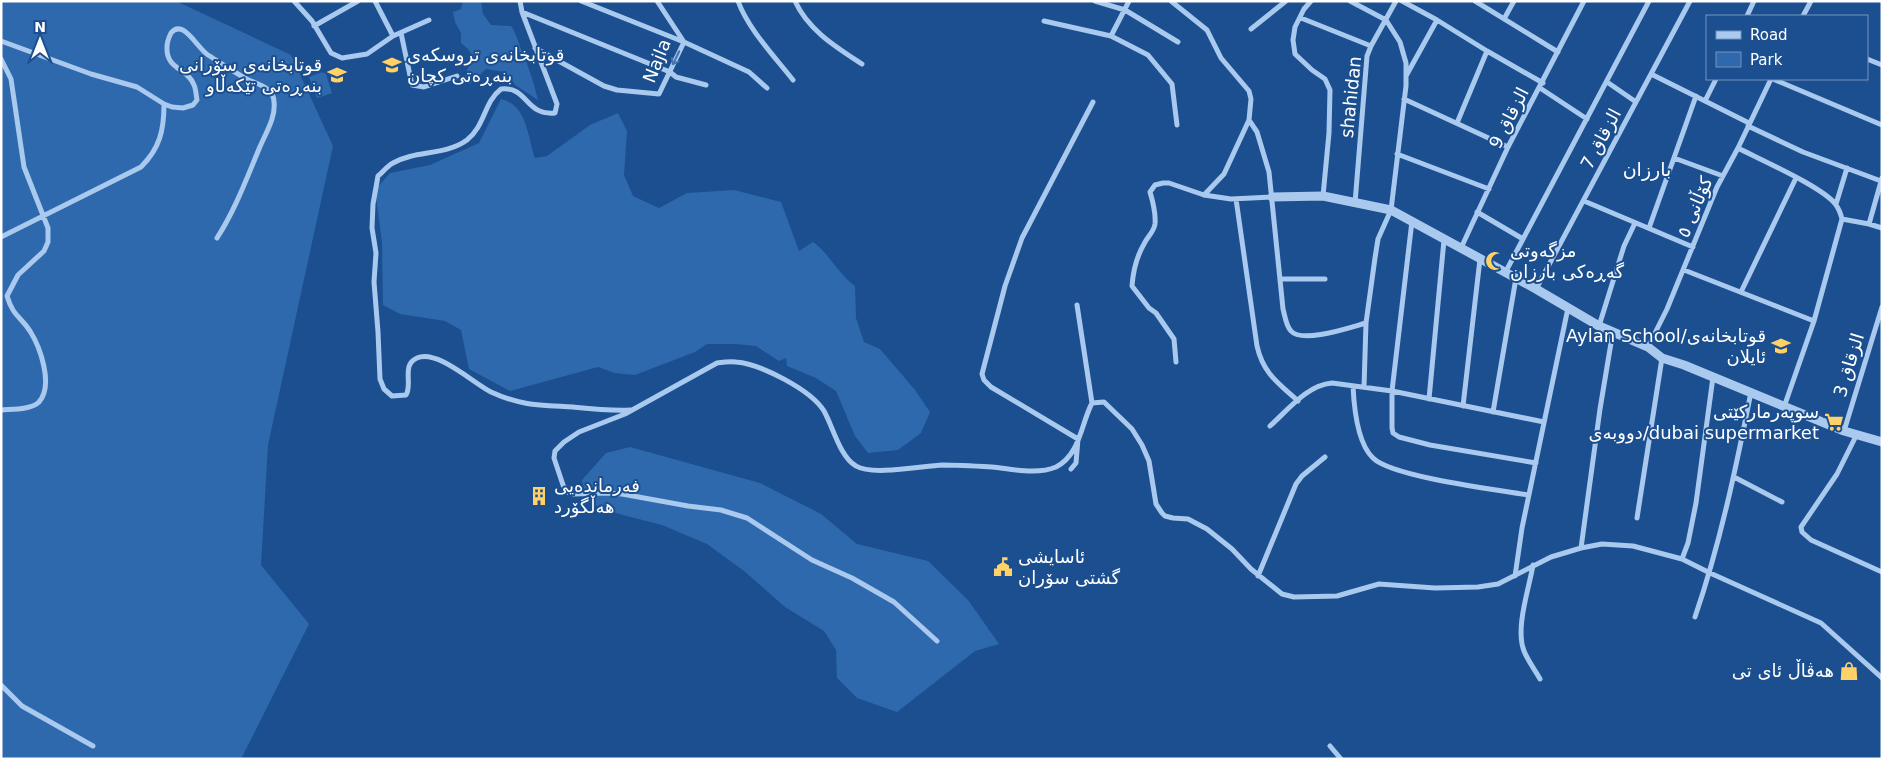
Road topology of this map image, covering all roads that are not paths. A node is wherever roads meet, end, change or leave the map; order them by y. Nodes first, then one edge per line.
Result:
1 (294, 1) edge
2 (358, 1) edge
3 (375, 1) edge
4 (520, 1) edge
5 (581, 1) edge
6 (657, 1) edge
7 (738, 1) edge
8 (795, 1) edge
9 (1095, 1) edge
10 (1129, 1) edge
11 (1171, 1) edge
12 (1286, 1) edge
13 (1311, 1) edge
14 (1350, 1) edge
15 (1396, 1) edge
16 (1402, 1) edge
17 (1475, 1) edge
18 (1514, 1) edge
19 (1584, 1) edge
20 (1649, 1) edge
21 (1690, 1) edge
22 (1754, 1) edge
23 (1811, 1) edge
24 (349, 3) edge
25 (1360, 4) edge
26 (1125, 10) junction
27 (522, 12) junction
28 (1747, 15) edge
29 (1804, 15) edge
30 (1301, 18) junction
31 (1504, 19) junction
32 (429, 20) dead end
33 (1386, 20) junction
34 (1437, 20) junction
35 (1044, 21) dead end
36 (314, 26) junction
37 (1251, 29) dead end
38 (401, 33) junction
39 (393, 36) junction
40 (1111, 36) junction
41 (1, 41) edge
42 (684, 42) junction
43 (1178, 42) dead end
44 (1371, 46) junction
45 (535, 48) junction
46 (1487, 51) junction
47 (1558, 52) junction
48 (1, 59) edge
49 (1868, 59) edge
50 (862, 64) dead end
51 (1882, 65) edge
52 (670, 72) junction
53 (1651, 74) junction
54 (457, 76) dead end
55 (1406, 77) junction
56 (793, 80) dead end
57 (1716, 80) edge
58 (1771, 80) edge
59 (1774, 80) edge
60 (1607, 82) junction
61 (1543, 83) junction
62 (706, 85) dead end
63 (767, 88) dead end
64 (1540, 88) junction
65 (1696, 96) junction
66 (1404, 99) junction
67 (1705, 101) junction
68 (1093, 102) dead end
69 (1636, 102) junction
70 (164, 104) junction
71 (1587, 119) junction
72 (1249, 120) junction
73 (1457, 123) junction
74 (1748, 124) junction
75 (1177, 125) dead end
76 (1882, 125) edge
77 (1508, 147) junction
78 (1738, 148) junction
79 (1397, 154) junction
80 (1674, 158) junction
81 (1847, 168) junction
82 (1722, 176) junction
83 (1796, 178) junction
84 (1881, 179) edge
85 (1488, 189) junction
86 (1204, 195) junction
87 (1323, 196) junction
88 (1272, 197) junction
89 (1236, 199) junction
90 (1584, 201) junction
91 (1355, 203) junction
92 (1836, 204) junction
93 (1391, 210) junction
94 (1478, 212) junction
95 (44, 217) junction
96 (1842, 219) junction
97 (1412, 221) junction
98 (1635, 223) junction
99 (1869, 224) junction
100 (1649, 228) junction
101 (1882, 228) edge
102 (1, 237) edge
103 (217, 238) dead end
104 (1523, 239) junction
105 (1444, 240) junction
106 (1693, 247) junction
107 (1461, 248) junction
108 (1480, 259) junction
109 (1684, 270) junction
110 (1505, 273) junction
111 (1281, 278) junction
112 (1325, 278) dead end
113 (1516, 278) junction
114 (1536, 289) junction
115 (1741, 292) junction
116 (1077, 305) dead end
117 (1882, 307) edge
118 (1568, 308) junction
119 (1814, 321) junction
120 (1880, 322) edge
121 (1366, 323) junction
122 (1599, 326) junction
123 (1613, 331) junction
124 (1648, 347) junction
125 (1662, 358) junction
126 (1176, 362) dead end
127 (1713, 377) junction
128 (1353, 386) junction
129 (1364, 387) junction
130 (1392, 391) junction
131 (1751, 392) junction
132 (1429, 399) junction
133 (1298, 401) junction
134 (1092, 403) junction
135 (1463, 406) junction
136 (1784, 407) junction
137 (1, 410) edge
138 (632, 410) junction
139 (1493, 412) junction
140 (1544, 422) junction
141 (1270, 426) dead end
142 (1844, 431) junction
143 (1856, 436) junction
144 (1078, 439) junction
145 (1882, 442) edge
146 (1325, 457) dead end
147 (1536, 463) junction
148 (1071, 469) dead end
149 (1734, 477) junction
150 (1529, 495) junction
151 (1782, 502) dead end
152 (1637, 518) dead end
153 (1581, 548) junction
154 (1682, 559) junction
155 (1533, 565) junction
156 (1882, 572) edge
157 (1710, 574) junction
158 (1258, 576) junction
159 (1515, 576) junction
160 (1695, 616) dead end
161 (936, 642) dead end
162 (1882, 678) edge
163 (1540, 679) dead end
164 (1, 685) edge
165 (93, 746) dead end
166 (1330, 746) dead end
167 (1341, 759) edge

1 - 36 street
2 - 24 street
3 - 39 street
4 - 27 street
5 - 42 street
6 - 42 street, Najla
7 - 56 street
8 - 50 street
9 - 26 street
10 - 26 street
11 - 72 street
12 - 37 street
13 - 30 street
14 - 25 street
15 - 33 street, shahidan
16 - 34 street
17 - 31 street
18 - 31 street
19 - 47 street, الزقاق 9
20 - 60 street
21 - 53 street, الزقاق 7
22 - 28 street
23 - 29 street
24 - 36 street
25 - 33 street
26 - 40 street
26 - 43 street
27 - 45 street
27 - 52 street
30 - 44 street
30 - 87 street
31 - 47 street
32 - 38 street
33 - 44 street, shahidan
33 - 55 street
34 - 46 street
34 - 55 street
35 - 40 street
36 - 39 street
38 - 39 street
38 - 54 street
40 - 75 street
41 - 70 street
42 -> 52 street, Najla
42 - 63 street
44 - 91 street, shahidan
45 - 52 street, Najla
45 - 138 street
46 - 61 street
46 - 73 street
47 - 61 street, الزقاق 9
48 - 95 street
49 - 51 street
52 - 62 street
53 - 65 street
53 - 69 street, الزقاق 7
55 - 66 street
57 - 67 street
58 - 74 street, کۆڵانی ٥
59 - 76 street
60 - 69 street
60 - 71 street
61 - 64 street, الزقاق 9
64 - 71 street
64 - 77 street, الزقاق 9
65 - 67 street
65 - 80 street
66 - 73 street
66 - 79 street
67 - 74 street
68 - 144 street
69 - 90 street, الزقاق 7
70 - 95 street
70 - 103 street
71 - 104 street
72 - 86 street
72 - 88 street
73 - 77 street
74 - 78 street, کۆڵانی ٥
74 - 81 street
77 - 85 street, الزقاق 9
78 - 82 street, کۆڵانی ٥
78 - 83 street
79 - 85 street
79 - 93 street
80 - 82 street
80 - 100 street
81 - 84 street
81 - 92 street
82 - 106 street, کۆڵانی ٥
83 - 92 street
83 - 115 street
84 - 99 street
85 - 94 street, الزقاق 9
86 - 89 street
86 - 126 street
87 - 88 street
87 - 91 street
88 - 89 street
88 - 111 street
89 - 133 street
90 - 98 street
90 - 114 street, الزقاق 7
91 - 93 street
92 - 96 street
93 - 97 street
93 - 121 street
94 - 104 street
94 - 107 street, الزقاق 9
95 - 102 street
95 - 137 street
96 - 99 street
96 - 119 street
97 - 105 street
97 - 130 street
98 - 100 street
98 - 122 street
99 - 101 street
100 - 106 street
104 - 110 street
105 - 107 street
105 - 132 street
106 - 109 street, کۆڵانی ٥
107 - 108 street
108 - 110 street
108 - 135 street
109 - 115 street
109 - 124 street, کۆڵانی ٥
110 - 113 street
111 - 112 street
111 - 121 street
113 - 114 street
113 - 139 street
114 - 118 street
115 - 119 street
116 - 134 street
117 - 120 street, الزقاق 3
118 - 122 street
118 - 140 street
119 - 136 street
120 - 142 street, الزقاق 3
121 - 129 street
122 - 123 street
123 - 124 street
123 - 153 street
124 - 125 street
125 - 127 street
125 - 152 street
127 - 131 street
127 - 154 street
128 - 129 street
128 - 133 street
128 - 150 street
129 - 130 street
130 - 132 street
130 - 147 street
131 - 136 street
131 - 149 street
132 - 135 street
133 - 141 street
134 - 144 street
134 - 158 street
135 - 139 street
136 - 142 street
138 - 144 street
138 - 161 street
139 - 140 street
140 - 147 street
142 - 143 street
143 - 145 street
143 - 156 street
144 - 148 street
146 - 158 street
147 - 150 street
149 - 151 street
149 - 157 street
150 - 159 street
153 - 154 street
153 - 155 street
154 - 157 street
155 - 159 street
155 - 163 street
157 - 160 street
157 - 162 street
158 - 159 street
164 - 165 street
166 - 167 street

